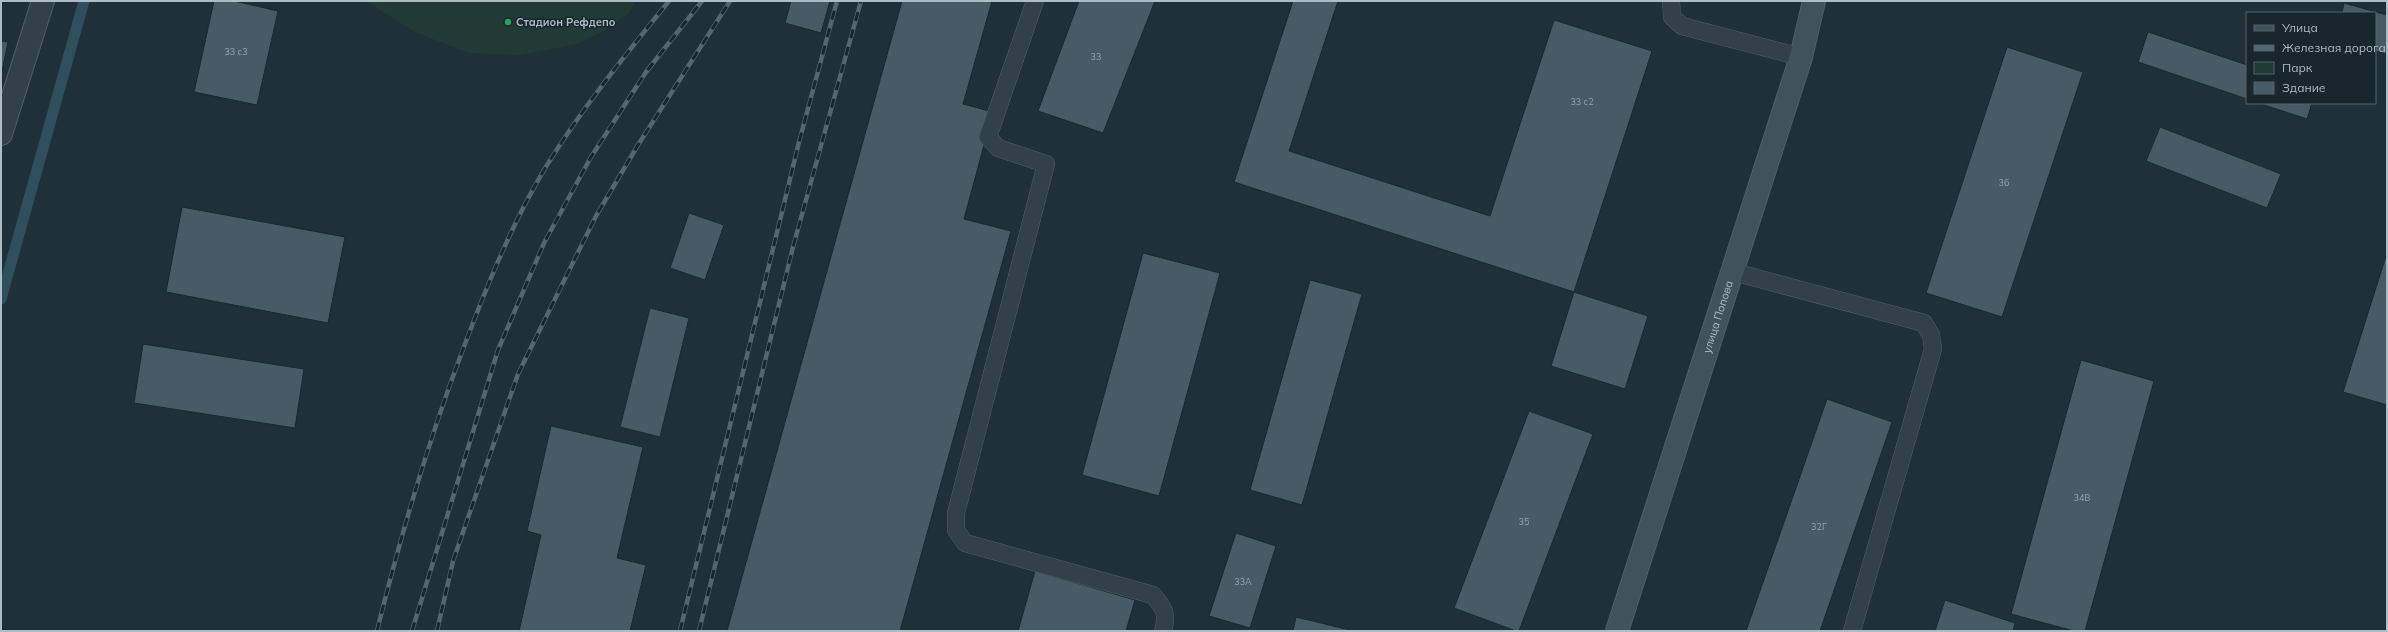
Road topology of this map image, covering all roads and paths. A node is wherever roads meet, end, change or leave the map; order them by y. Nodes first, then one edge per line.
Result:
1 (43, 1) edge
2 (1035, 1) edge
3 (1671, 1) edge
4 (1814, 1) edge
5 (1801, 57) junction
6 (1, 134) edge
7 (1734, 272) junction
8 (1163, 631) edge
9 (1617, 631) edge
10 (1852, 631) edge

1 - 6 street
2 - 8 lane
3 - 5 lane
4 - 5 street, улица Попова
5 - 7 street, улица Попова
7 - 9 street, улица Попова
7 - 10 lane

